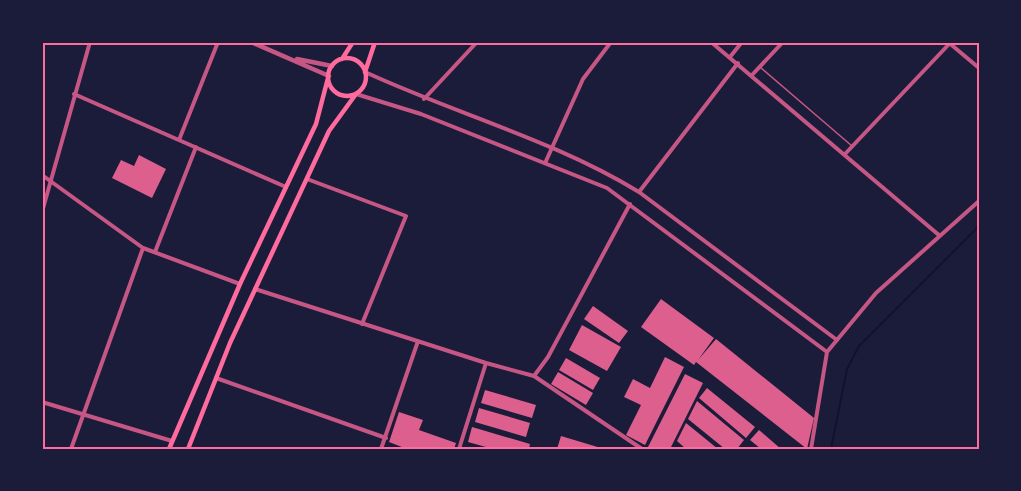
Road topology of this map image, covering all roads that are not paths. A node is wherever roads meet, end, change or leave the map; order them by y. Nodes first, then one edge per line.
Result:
1 (90, 42) edge
2 (218, 42) edge
3 (251, 42) edge
4 (353, 42) edge
5 (375, 42) edge
6 (477, 42) edge
7 (611, 42) edge
8 (711, 42) edge
9 (742, 42) edge
10 (783, 42) edge
11 (949, 43) edge
12 (289, 57) junction
13 (730, 57) junction
14 (342, 59) junction
15 (738, 63) junction
16 (332, 66) junction
17 (760, 66) junction
18 (979, 68) edge
19 (365, 72) junction
20 (752, 75) junction
21 (329, 77) junction
22 (74, 94) junction
23 (357, 94) junction
24 (424, 99) junction
25 (179, 140) junction
26 (853, 146) junction
27 (196, 147) junction
28 (552, 147) junction
29 (845, 154) junction
30 (546, 161) junction
31 (42, 175) edge
32 (307, 179) junction
33 (51, 181) junction
34 (285, 187) junction
35 (639, 192) junction
36 (979, 201) edge
37 (630, 204) junction
38 (42, 212) edge
39 (940, 236) junction
40 (143, 248) junction
41 (155, 252) junction
42 (240, 284) junction
43 (255, 289) junction
44 (362, 324) junction
45 (837, 340) junction
46 (418, 341) junction
47 (827, 352) junction
48 (486, 363) junction
49 (534, 376) junction
50 (216, 378) junction
51 (42, 402) edge
52 (84, 415) junction
53 (386, 438) junction
54 (172, 441) junction
55 (71, 449) edge
56 (169, 449) edge
57 (188, 449) edge
58 (381, 449) edge
59 (459, 449) edge
60 (642, 449) edge
61 (811, 449) edge

1 - 22 street
2 - 25 street
3 - 12 street
4 - 14 main road
5 - 19 main road
6 - 24 street
7 - 28 street
8 - 13 street
9 - 13 street
10 - 17 street
11 - 18 street
11 - 26 street
12 - 16 street
12 - 21 street
13 - 15 street
14 - 16 main road
14 - 19 main road
15 - 20 street
15 - 35 street
16 - 21 main road
17 - 20 street
17 - 26 lane
19 - 23 main road
19 - 24 street
20 - 29 street
21 - 23 main road
21 - 34 main road
22 - 25 street
22 - 33 street
23 - 30 street
23 - 32 main road
24 - 28 street
25 - 27 street
26 - 29 street
27 - 34 street
27 - 41 street
28 - 30 street
28 - 35 street
29 - 39 street
30 - 37 street
31 - 33 street
32 - 43 main road
32 - 44 street
33 - 38 street
33 - 40 street
34 - 42 main road
35 - 45 street
36 - 39 street
37 - 47 street
37 - 49 street
39 - 45 street
40 - 41 street
40 - 52 street
41 - 42 street
42 - 54 main road
43 - 44 street
43 - 50 main road
44 - 46 street
45 - 47 street
46 - 48 street
46 - 53 street
47 - 61 street
48 - 49 street
48 - 59 street
49 - 60 street
50 - 53 street
50 - 57 main road
51 - 52 street
52 - 54 street
52 - 55 street
53 - 58 street
54 - 56 main road

